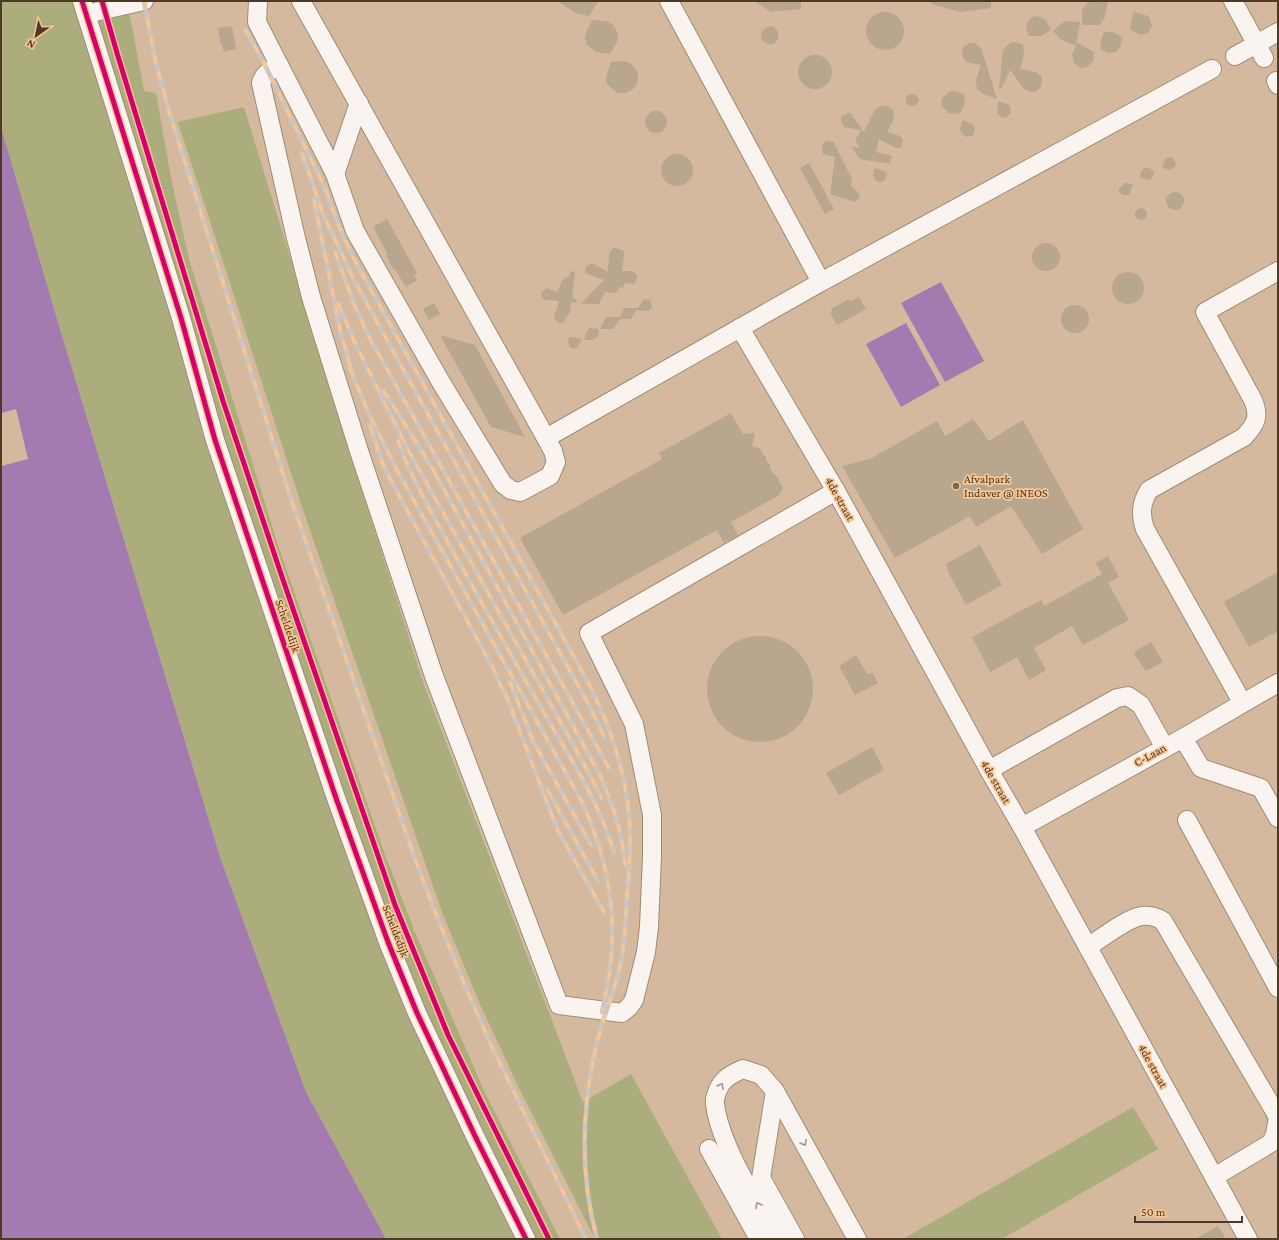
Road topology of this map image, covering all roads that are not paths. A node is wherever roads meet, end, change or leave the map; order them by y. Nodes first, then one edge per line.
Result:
1 (144, 1) edge
2 (258, 1) edge
3 (301, 1) edge
4 (669, 1) edge
5 (1233, 1) edge
6 (84, 8) edge
7 (1278, 32) edge
8 (1260, 51) junction
9 (1235, 56) dead end
10 (279, 65) junction
11 (1212, 69) dead end
12 (359, 104) junction
13 (335, 174) junction
14 (1278, 270) edge
15 (821, 282) junction
16 (740, 328) junction
17 (546, 438) junction
18 (836, 491) junction
19 (1278, 683) edge
20 (1242, 702) junction
21 (1183, 738) junction
22 (1164, 748) junction
23 (989, 770) junction
24 (1278, 818) edge
25 (1186, 820) dead end
26 (1022, 827) junction
27 (1088, 947) junction
28 (1278, 988) edge
29 (775, 1091) junction
30 (1278, 1117) edge
31 (709, 1149) dead end
32 (1214, 1177) junction
33 (526, 1239) edge
34 (759, 1239) edge
35 (777, 1239) edge
36 (795, 1239) edge
37 (857, 1239) edge
38 (1248, 1239) edge

1 - 6 street
2 - 10 street
3 - 12 street
4 - 15 street
5 - 8 street
6 - 33 street, Scheldedijk
7 - 8 street
8 - 9 street
10 - 13 street
10 - 18 street
11 - 15 street
12 - 13 street
12 - 17 street
13 - 17 street
14 - 20 street
15 - 16 street
16 - 17 street
16 - 18 street, 4de straat
18 - 23 street, 4de straat
19 - 20 street, C-Laan
20 - 21 street, C-Laan
21 - 22 street, C-Laan
21 - 24 street
22 - 23 street
22 - 26 street, C-Laan
23 - 26 street, 4de straat
25 - 28 street
26 - 27 street, 4de straat
27 - 30 street
27 - 32 street, 4de straat
35 -> 29 street
29 - 36 street
29 -> 37 street
30 - 32 street
31 - 34 street
32 - 38 street, 4de straat

